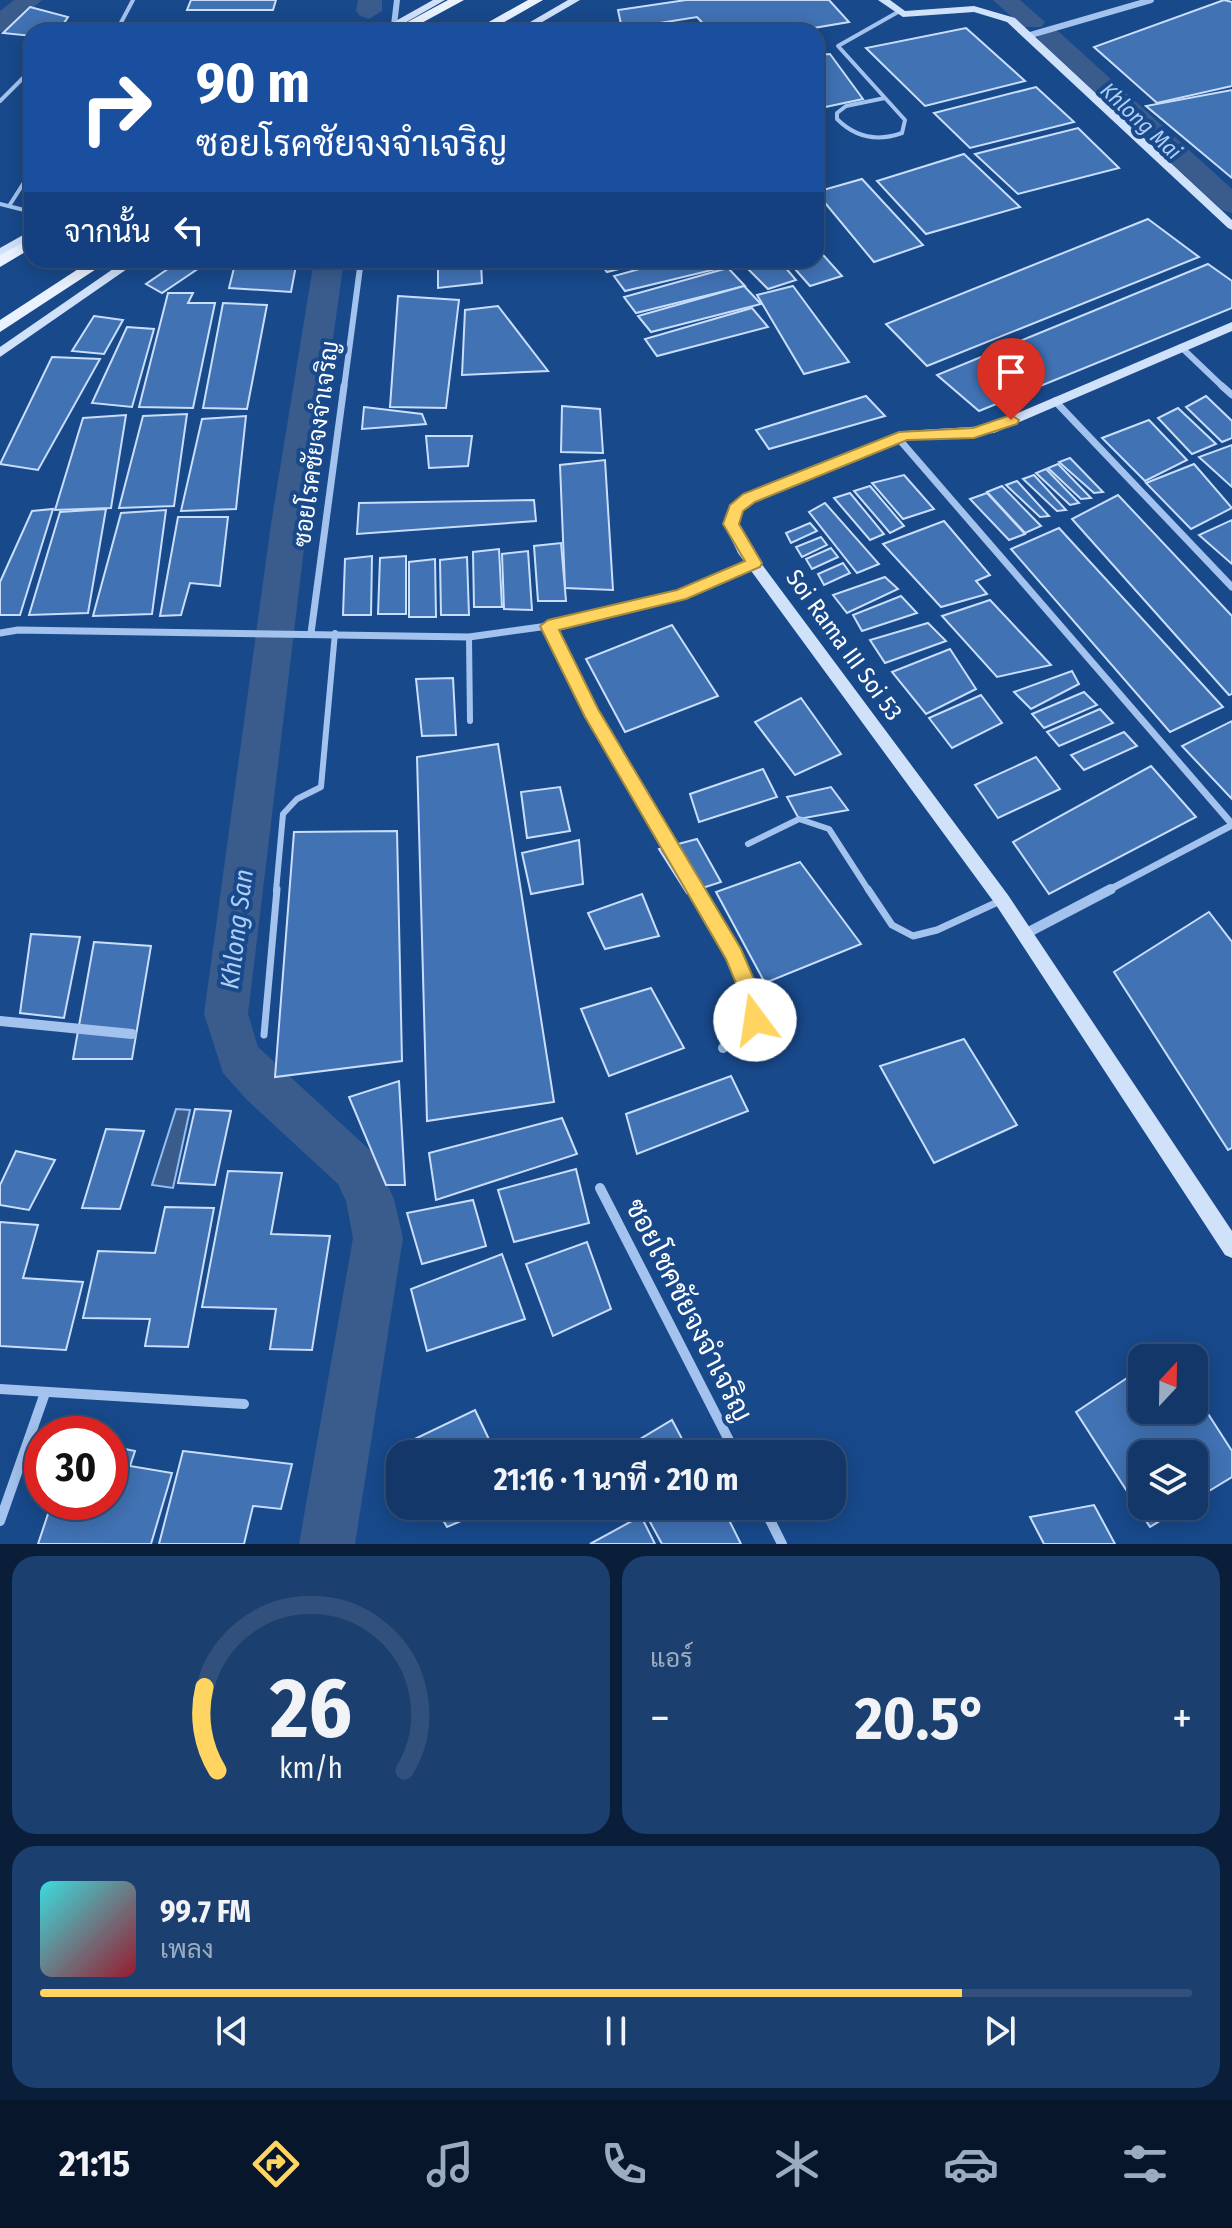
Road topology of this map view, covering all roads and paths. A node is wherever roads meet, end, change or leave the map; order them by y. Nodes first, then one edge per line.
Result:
1 (133, 0) edge
2 (397, 0) edge
3 (440, 0) edge
4 (458, 0) edge
5 (537, 0) edge
6 (575, 0) edge
7 (883, 0) edge
8 (1151, 0) edge
9 (898, 12) junction
10 (120, 24) edge
11 (395, 24) edge
12 (402, 24) edge
13 (405, 24) edge
14 (492, 24) edge
15 (532, 24) edge
16 (1027, 36) junction
17 (24, 77) edge
18 (885, 98) junction
19 (0, 101) edge
20 (24, 183) edge
21 (0, 204) edge
22 (9, 206) junction
23 (24, 210) edge
24 (1232, 226) edge
25 (24, 239) edge
26 (24, 247) edge
27 (0, 253) edge
28 (0, 262) edge
29 (90, 268) edge
30 (122, 268) edge
31 (360, 268) edge
32 (1232, 326) edge
33 (0, 327) edge
34 (1181, 347) junction
35 (0, 353) edge
36 (1232, 395) edge
37 (1055, 401) junction
38 (898, 438) junction
39 (754, 563) junction
40 (1232, 587) edge
41 (548, 626) junction
42 (0, 633) edge
43 (311, 633) junction
44 (335, 633) junction
45 (469, 637) junction
46 (470, 721) dead end
47 (1232, 824) edge
48 (748, 844) dead end
49 (1002, 900) junction
50 (1025, 934) junction
51 (0, 1021) edge
52 (132, 1034) dead end
53 (264, 1035) dead end
54 (723, 1048) dead end
55 (600, 1188) dead end
56 (1232, 1248) edge
57 (0, 1389) edge
58 (45, 1393) junction
59 (244, 1404) dead end
60 (729, 1440) edge
61 (770, 1520) edge
62 (0, 1521) edge
63 (782, 1544) edge

1 - 10 lane
2 - 11 street
3 - 12 street
4 - 13 main road
5 - 14 main road
6 - 15 street
7 - 9 street
8 - 16 street
9 - 16 street
9 - 18 lane
16 - 24 street
17 - 19 lane
18 - 18 lane
20 - 22 lane
21 - 22 lane
22 - 23 lane
25 - 27 street
26 - 28 main road
29 - 33 main road
30 - 35 street
31 - 43 street, ซอยโรคชัยจงจำเจริญ
32 - 34 street, Soi Rama III Soi 53
34 - 36 street
34 - 37 street, Soi Rama III Soi 53
37 - 38 street, Soi Rama III Soi 53
37 - 40 street
38 - 39 street, Soi Rama III Soi 53
38 - 47 street
39 - 41 street
39 - 49 street, Soi Rama III Soi 53
41 - 45 street
41 - 54 street
42 - 43 street
43 - 44 street
44 - 45 street
44 - 53 lane
45 - 46 lane
47 - 50 street
48 - 49 lane
49 - 50 street, Soi Rama III Soi 53
50 - 56 street, Soi Rama III Soi 53
51 - 52 street
55 - 60 street, ซอยโชคชัยจงจำเจริญ
57 - 58 street
58 - 59 street
58 - 62 street
61 - 63 street

